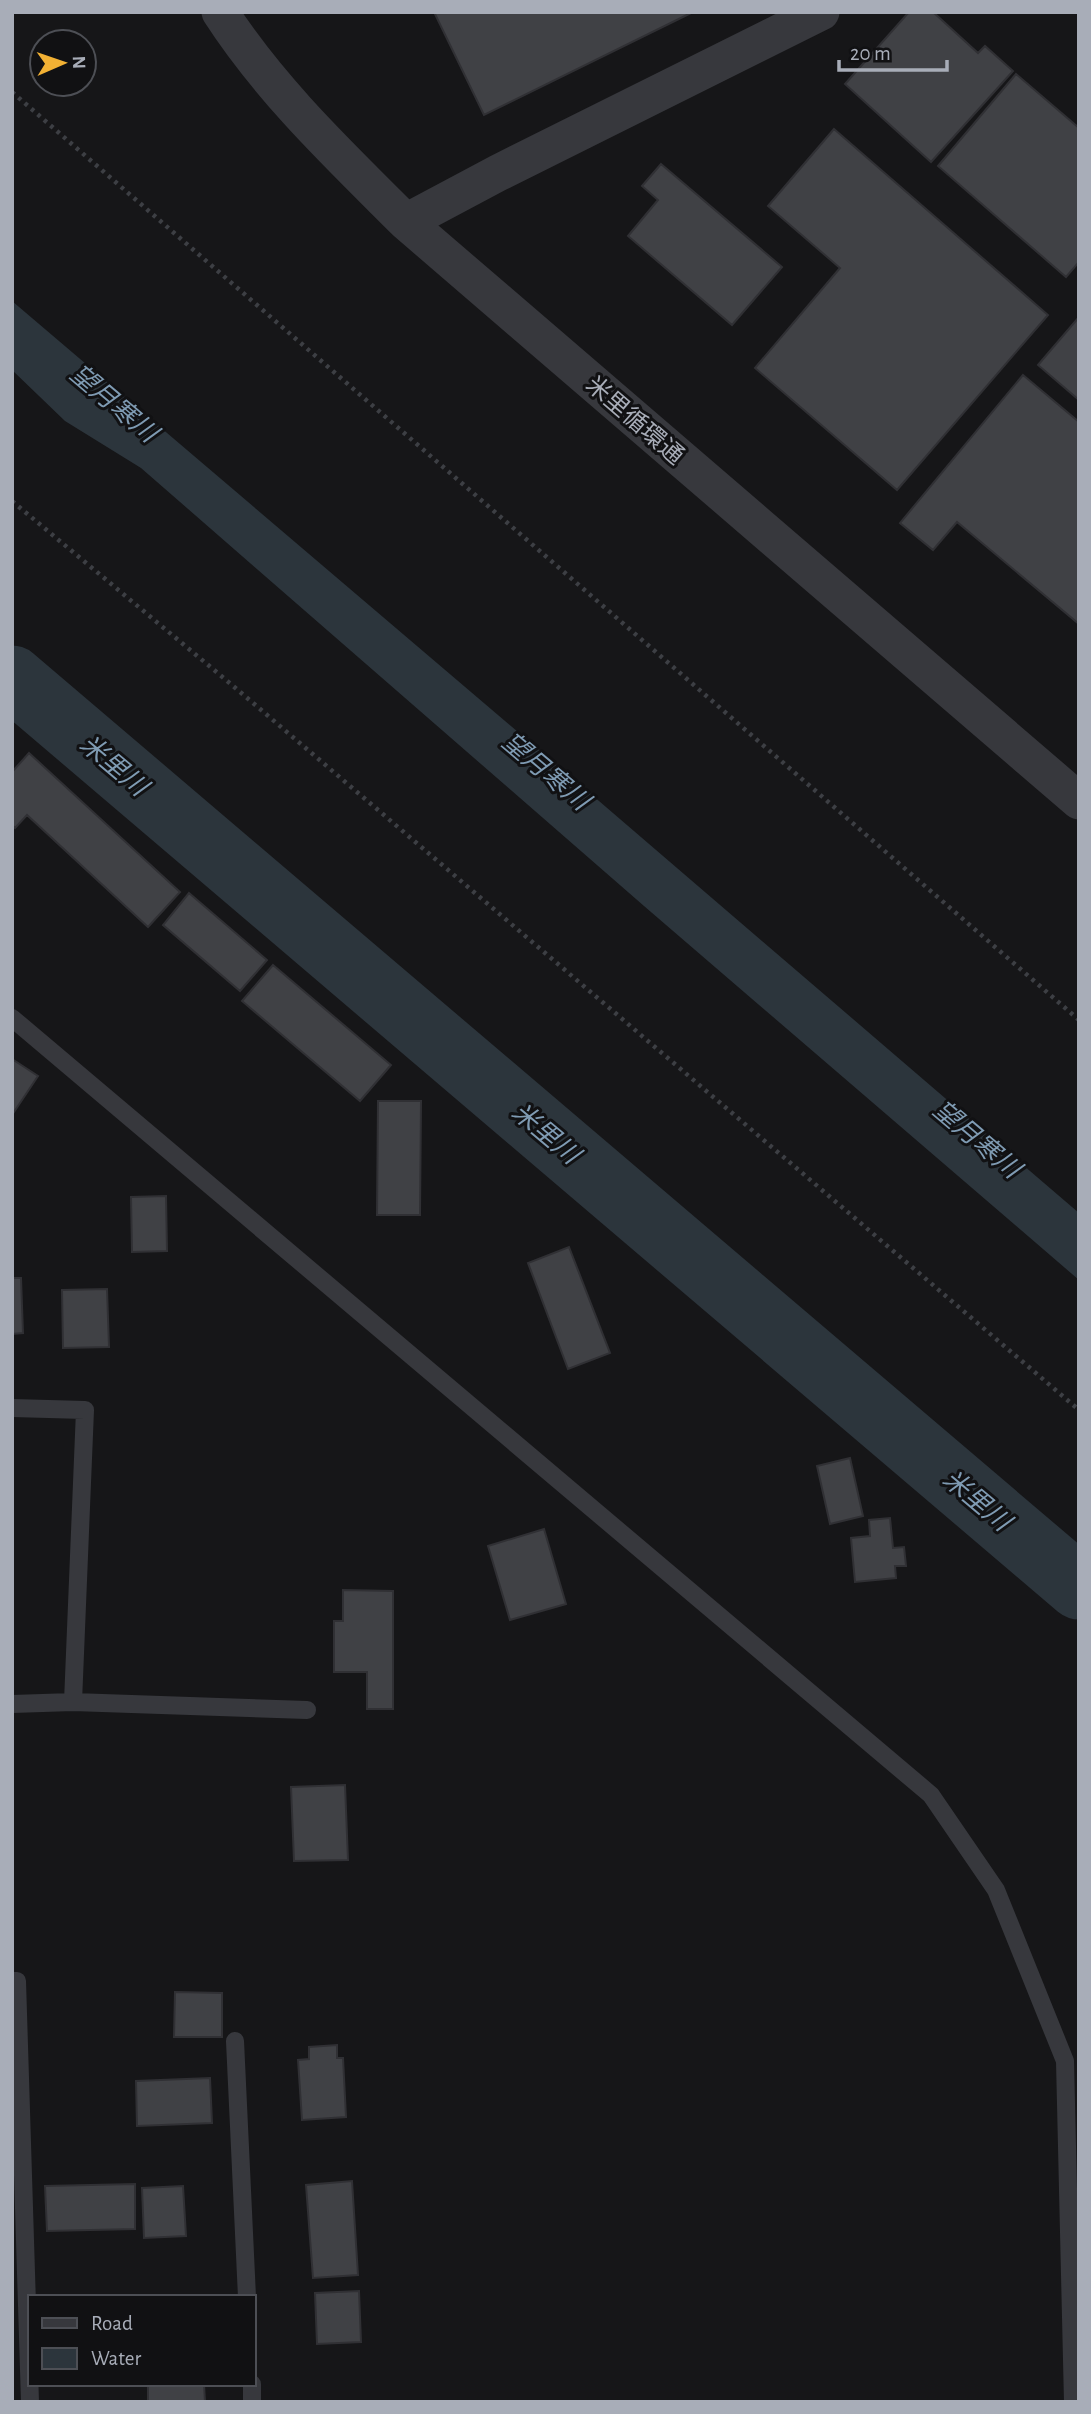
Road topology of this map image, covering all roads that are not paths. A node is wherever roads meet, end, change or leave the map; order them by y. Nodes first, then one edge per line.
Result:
1 (220, 12) edge
2 (821, 12) edge
3 (406, 222) junction
4 (1079, 801) edge
5 (12, 1018) edge
6 (12, 1408) edge
7 (73, 1702) junction
8 (12, 1704) edge
9 (307, 1710) dead end
10 (12, 1981) edge
11 (235, 2040) dead end
12 (247, 2295) edge
13 (28, 2337) edge
14 (1073, 2402) edge

1 - 3 street, 米里循環通
2 - 3 street
3 - 4 street, 米里循環通
5 - 14 lane
6 - 7 lane
7 - 8 lane
7 - 9 lane
10 - 13 lane
11 - 12 lane

